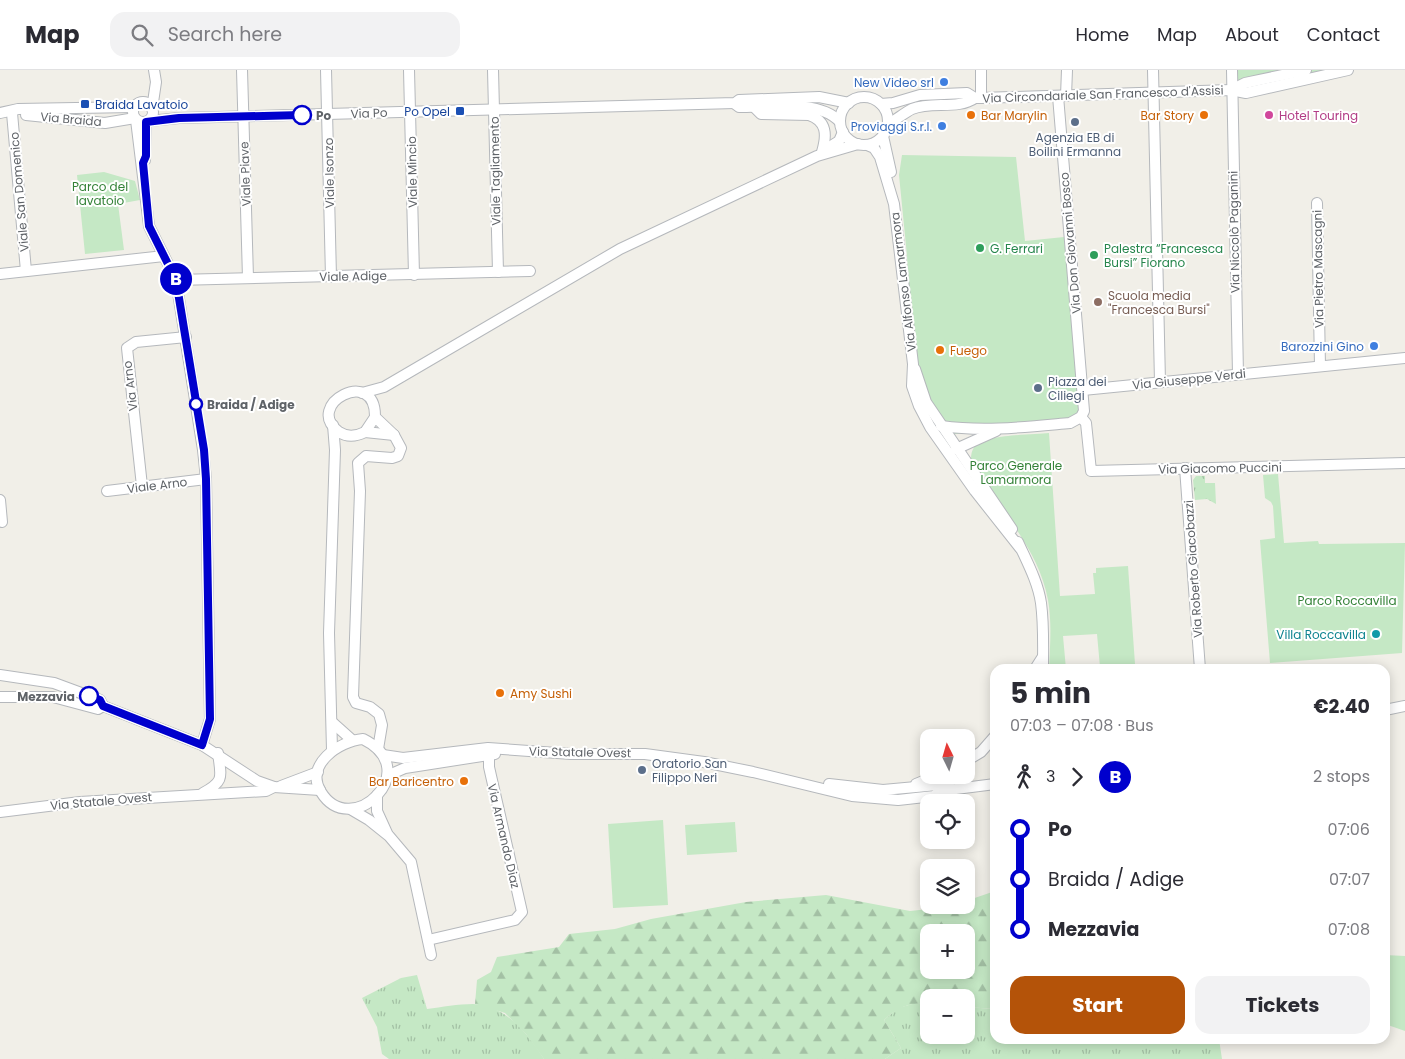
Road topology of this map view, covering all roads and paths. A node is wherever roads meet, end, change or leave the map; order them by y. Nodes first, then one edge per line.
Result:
1 (242, 70) edge
2 (326, 70) edge
3 (409, 70) edge
4 (492, 70) edge
5 (981, 70) edge
6 (1067, 70) edge
7 (1153, 70) edge
8 (1232, 70) edge
9 (1306, 70) edge
10 (1348, 70) edge
11 (154, 74) edge
12 (1231, 90) junction
13 (1152, 93) junction
14 (1062, 96) junction
15 (978, 98) junction
16 (734, 103) junction
17 (849, 103) junction
18 (881, 104) junction
19 (754, 107) junction
20 (559, 108) joint
21 (494, 110) junction
22 (410, 112) junction
23 (6, 113) edge
24 (143, 114) junction
25 (328, 114) junction
26 (243, 116) junction
27 (888, 124) junction
28 (842, 127) junction
29 (883, 136) junction
30 (862, 144) junction
31 (819, 154) junction
32 (893, 200) junction
33 (1317, 203) dead end
34 (164, 256) junction
35 (26, 271) junction
36 (530, 271) dead end
37 (498, 272) junction
38 (0, 274) edge
39 (414, 275) junction
40 (331, 276) junction
41 (248, 278) junction
42 (176, 280) junction
43 (186, 337) junction
44 (1405, 358) edge
45 (913, 364) junction
46 (1320, 366) junction
47 (1238, 374) junction
48 (1160, 382) junction
49 (384, 387) junction
50 (1083, 390) junction
51 (362, 393) junction
52 (373, 405) junction
53 (922, 412) junction
54 (375, 417) junction
55 (1080, 417) junction
56 (333, 425) junction
57 (941, 426) junction
58 (969, 429) junction
59 (1000, 430) junction
60 (366, 432) junction
61 (394, 435) junction
62 (349, 436) junction
63 (952, 446) junction
64 (335, 450) junction
65 (1405, 463) edge
66 (1185, 468) junction
67 (206, 479) junction
68 (142, 486) junction
69 (107, 491) dead end
70 (974, 491) junction
71 (0, 500) edge
72 (2, 522) dead end
73 (1020, 548) junction
74 (1042, 658) junction
75 (1038, 664) edge
76 (1043, 664) edge
77 (1200, 664) edge
78 (0, 675) edge
79 (0, 697) edge
80 (1405, 700) edge
81 (103, 706) junction
82 (1405, 706) edge
83 (1390, 708) edge
84 (1390, 709) edge
85 (333, 722) junction
86 (382, 725) junction
87 (357, 739) junction
88 (990, 742) edge
89 (202, 745) junction
90 (332, 750) junction
91 (508, 751) junction
92 (381, 752) junction
93 (218, 753) junction
94 (489, 755) junction
95 (975, 756) edge
96 (318, 772) junction
97 (389, 775) junction
98 (990, 780) edge
99 (799, 782) junction
100 (920, 782) edge
101 (990, 785) edge
102 (276, 787) junction
103 (906, 788) junction
104 (320, 790) junction
105 (990, 790) edge
106 (203, 793) junction
107 (377, 794) junction
108 (936, 794) edge
109 (951, 794) edge
110 (920, 797) edge
111 (352, 810) junction
112 (0, 812) edge
113 (389, 836) junction
114 (428, 940) junction
115 (431, 955) dead end

1 - 26 street, Viale Piave
2 - 25 street, Viale Isonzo
3 - 22 street, Viale Mincio
4 - 21 street, Viale Tagliamento
5 - 15 street
6 - 14 street, Via Don Giovanni Bosco
7 - 13 street
8 - 12 street, Via Niccolò Paganini
9 - 12 street, Via Circondariale San Francesco d'Assisi
10 - 12 street, Via Circondariale San Francesco d'Assisi
11 - 24 street
12 - 13 street, Via Circondariale San Francesco d'Assisi
12 - 47 street, Via Niccolò Paganini
13 - 14 street, Via Circondariale San Francesco d'Assisi
13 - 48 street
14 - 15 street, Via Circondariale San Francesco d'Assisi
14 - 50 street, Via Don Giovanni Bosco
15 - 18 street, Via Circondariale San Francesco d'Assisi
15 - 27 street, Via Circondariale San Francesco d'Assisi
16 - 17 street, Via Circondariale San Francesco d'Assisi
16 - 19 street, Via Circondariale San Francesco d'Assisi
16 - 20 street, Via Circondariale San Francesco d'Assisi
17 - 18 street, Via Circondariale San Francesco d'Assisi
17 - 28 street
18 - 27 street
19 - 28 street, Via Circondariale San Francesco d'Assisi
19 - 31 street, Via Circondariale San Francesco d'Assisi
20 - 21 street, Via Po
21 - 22 street, Via Po
21 - 37 street, Viale Tagliamento
22 - 25 street, Via Po
22 - 39 street, Viale Mincio
23 - 24 street, Via Braida
23 - 35 street, Viale San Domenico
24 - 26 street, Via Po
24 - 34 street
25 - 26 street, Via Po
25 - 40 street, Viale Isonzo
26 - 41 street, Viale Piave
27 - 29 street
28 - 30 street, Via Circondariale San Francesco d'Assisi
28 - 31 street
29 - 30 street
29 - 32 street
30 - 31 street
30 - 32 street, Via Circondariale San Francesco d'Assisi
31 - 49 street
32 - 45 street, Via Alfonso Lamarmora
33 - 46 street, Via Pietro Mascagni
34 - 35 street
34 - 42 street
35 - 38 street
36 - 37 street, Viale Adige
37 - 39 street, Viale Adige
39 - 40 street, Viale Adige
40 - 41 street, Viale Adige
41 - 42 street, Viale Adige
42 - 43 street
43 - 67 street
43 - 68 street, Via Arno
44 - 46 street, Via Giuseppe Verdi
45 - 53 street, Via Alfonso Lamarmora
45 - 57 street, Via Alfonso Lamarmora
46 - 47 street, Via Giuseppe Verdi
47 - 48 street, Via Giuseppe Verdi
48 - 50 street, Via Giuseppe Verdi
49 - 51 street
49 - 52 street
50 - 55 street
51 - 52 street
51 - 56 street
52 - 54 street
53 - 63 street, Via Alfonso Lamarmora
53 - 70 street, Via Alfonso Lamarmora
54 - 60 street
54 - 61 street
55 - 59 street
55 - 66 street, Via Giacomo Puccini
56 - 62 street
56 - 64 street
57 - 58 street
57 - 63 street, Via Alfonso Lamarmora
58 - 59 street
58 - 63 street
59 - 63 street
60 - 61 street
60 - 62 street
61 - 86 street
62 - 64 street
63 - 70 street, Via Alfonso Lamarmora
63 - 73 street, Via Alfonso Lamarmora
64 - 85 street
65 - 66 street, Via Giacomo Puccini
66 - 77 street, Via Roberto Giacobazzi
67 - 68 street, Viale Arno
67 - 89 street
68 - 69 street, Viale Arno
70 - 73 street, Via Alfonso Lamarmora
71 - 72 street
73 - 74 street, Via Alfonso Lamarmora
74 - 75 street
74 - 76 street, Via Alfonso Lamarmora
78 - 81 street
79 - 81 street
80 - 83 street
81 - 89 street
82 - 84 street
85 - 87 street, Via Statale Ovest
85 - 90 street
86 - 87 street
86 - 92 street
87 - 90 street
87 - 92 street, Via Statale Ovest
88 - 95 street
89 - 93 street
90 - 96 street
91 - 92 street, Via Statale Ovest
91 - 94 street, Via Statale Ovest
91 - 99 street, Via Statale Ovest
92 - 97 street
93 - 102 street
93 - 106 street
94 - 97 street, Via Statale Ovest
94 - 114 street, Via Armando Diaz
96 - 102 street, Via Statale Ovest
96 - 104 street
97 - 107 street
98 - 103 street, Via Statale Ovest
99 - 103 street, Via Statale Ovest
99 - 110 street, Via Statale Ovest
100 - 103 street
101 - 108 street, Via Statale Ovest
102 - 104 street, Via Statale Ovest
102 - 106 street, Via Statale Ovest
104 - 111 street
105 - 109 street, Via Statale Ovest
106 - 112 street, Via Statale Ovest
107 - 111 street
107 - 113 street
111 - 113 street
113 - 114 street
114 - 115 street

